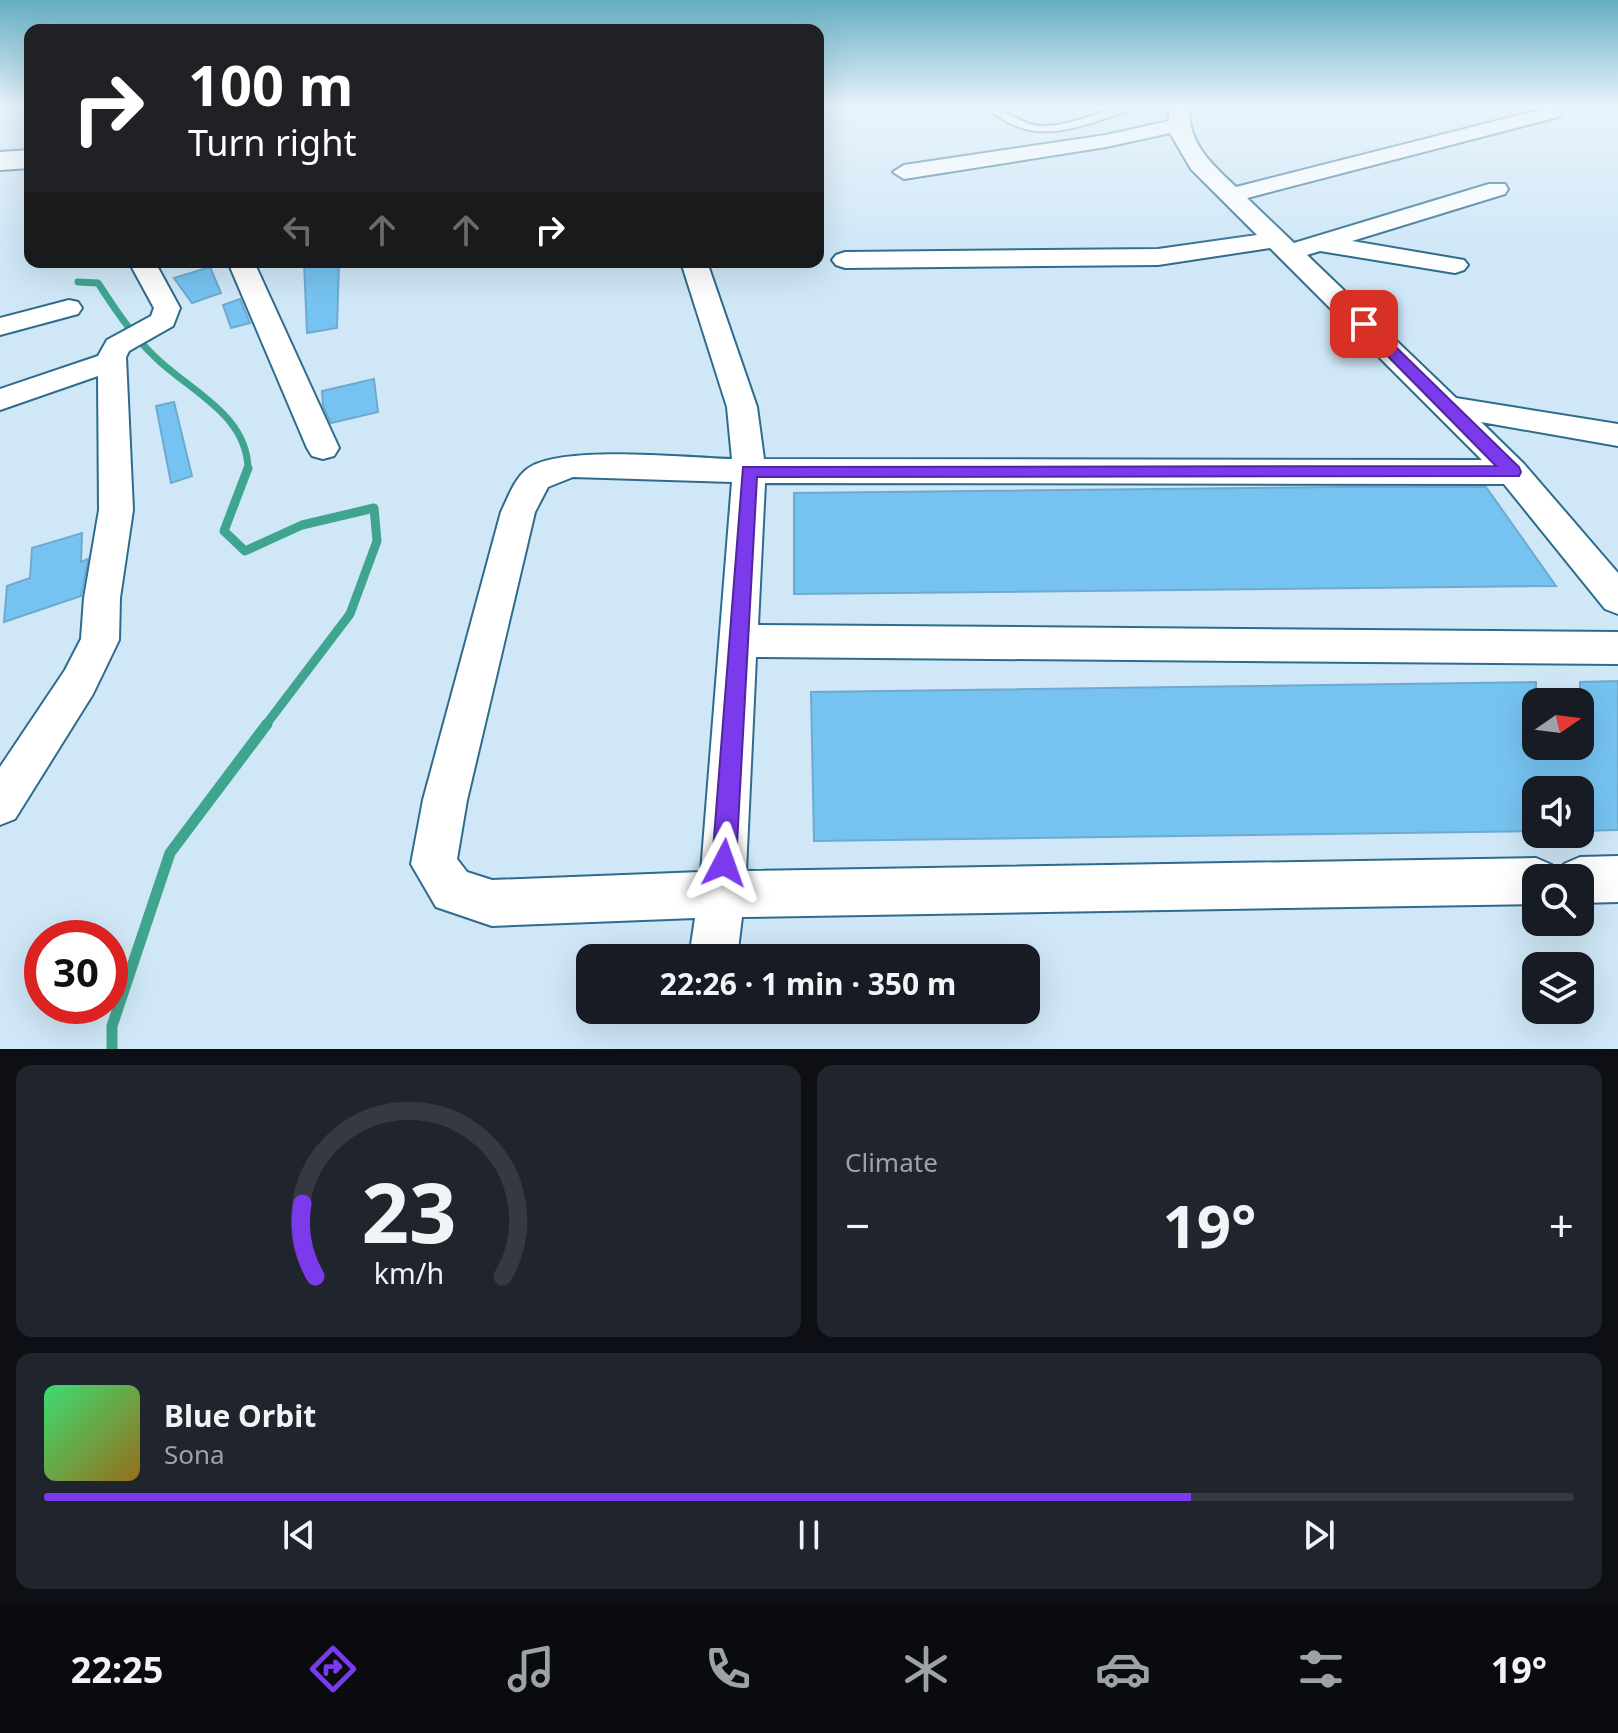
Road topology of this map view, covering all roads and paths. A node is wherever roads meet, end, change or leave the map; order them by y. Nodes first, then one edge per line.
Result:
1 (1015, 155) edge
2 (1193, 155) edge
3 (1388, 155) edge
4 (24, 159) edge
5 (0, 161) edge
6 (904, 172) dead end
7 (1497, 189) dead end
8 (1232, 195) junction
9 (1295, 245) junction
10 (845, 260) dead end
11 (1455, 265) dead end
12 (145, 268) edge
13 (244, 268) edge
14 (696, 268) edge
15 (69, 308) dead end
16 (0, 327) edge
17 (115, 354) junction
18 (0, 400) edge
19 (1450, 407) junction
20 (1618, 435) edge
21 (323, 448) dead end
22 (749, 471) junction
23 (1513, 472) junction
24 (1618, 599) edge
25 (740, 641) junction
26 (1618, 648) edge
27 (0, 804) edge
28 (1618, 879) edge
29 (1594, 880) edge
30 (1522, 881) edge
31 (722, 894) junction
32 (715, 944) edge

1 - 6 street
2 - 8 street
3 - 8 street
4 - 5 main road
7 - 9 street
8 - 9 street
9 - 10 street
9 - 11 street
9 - 19 street
12 - 17 street
13 - 21 street
14 - 22 street
15 - 16 street
17 - 18 street
17 - 27 street
19 - 20 street
19 - 23 street
22 - 23 street
22 - 25 street
22 - 31 street
23 - 24 street
25 - 26 street
25 - 31 street
28 - 29 street
30 - 31 street
31 - 32 street

